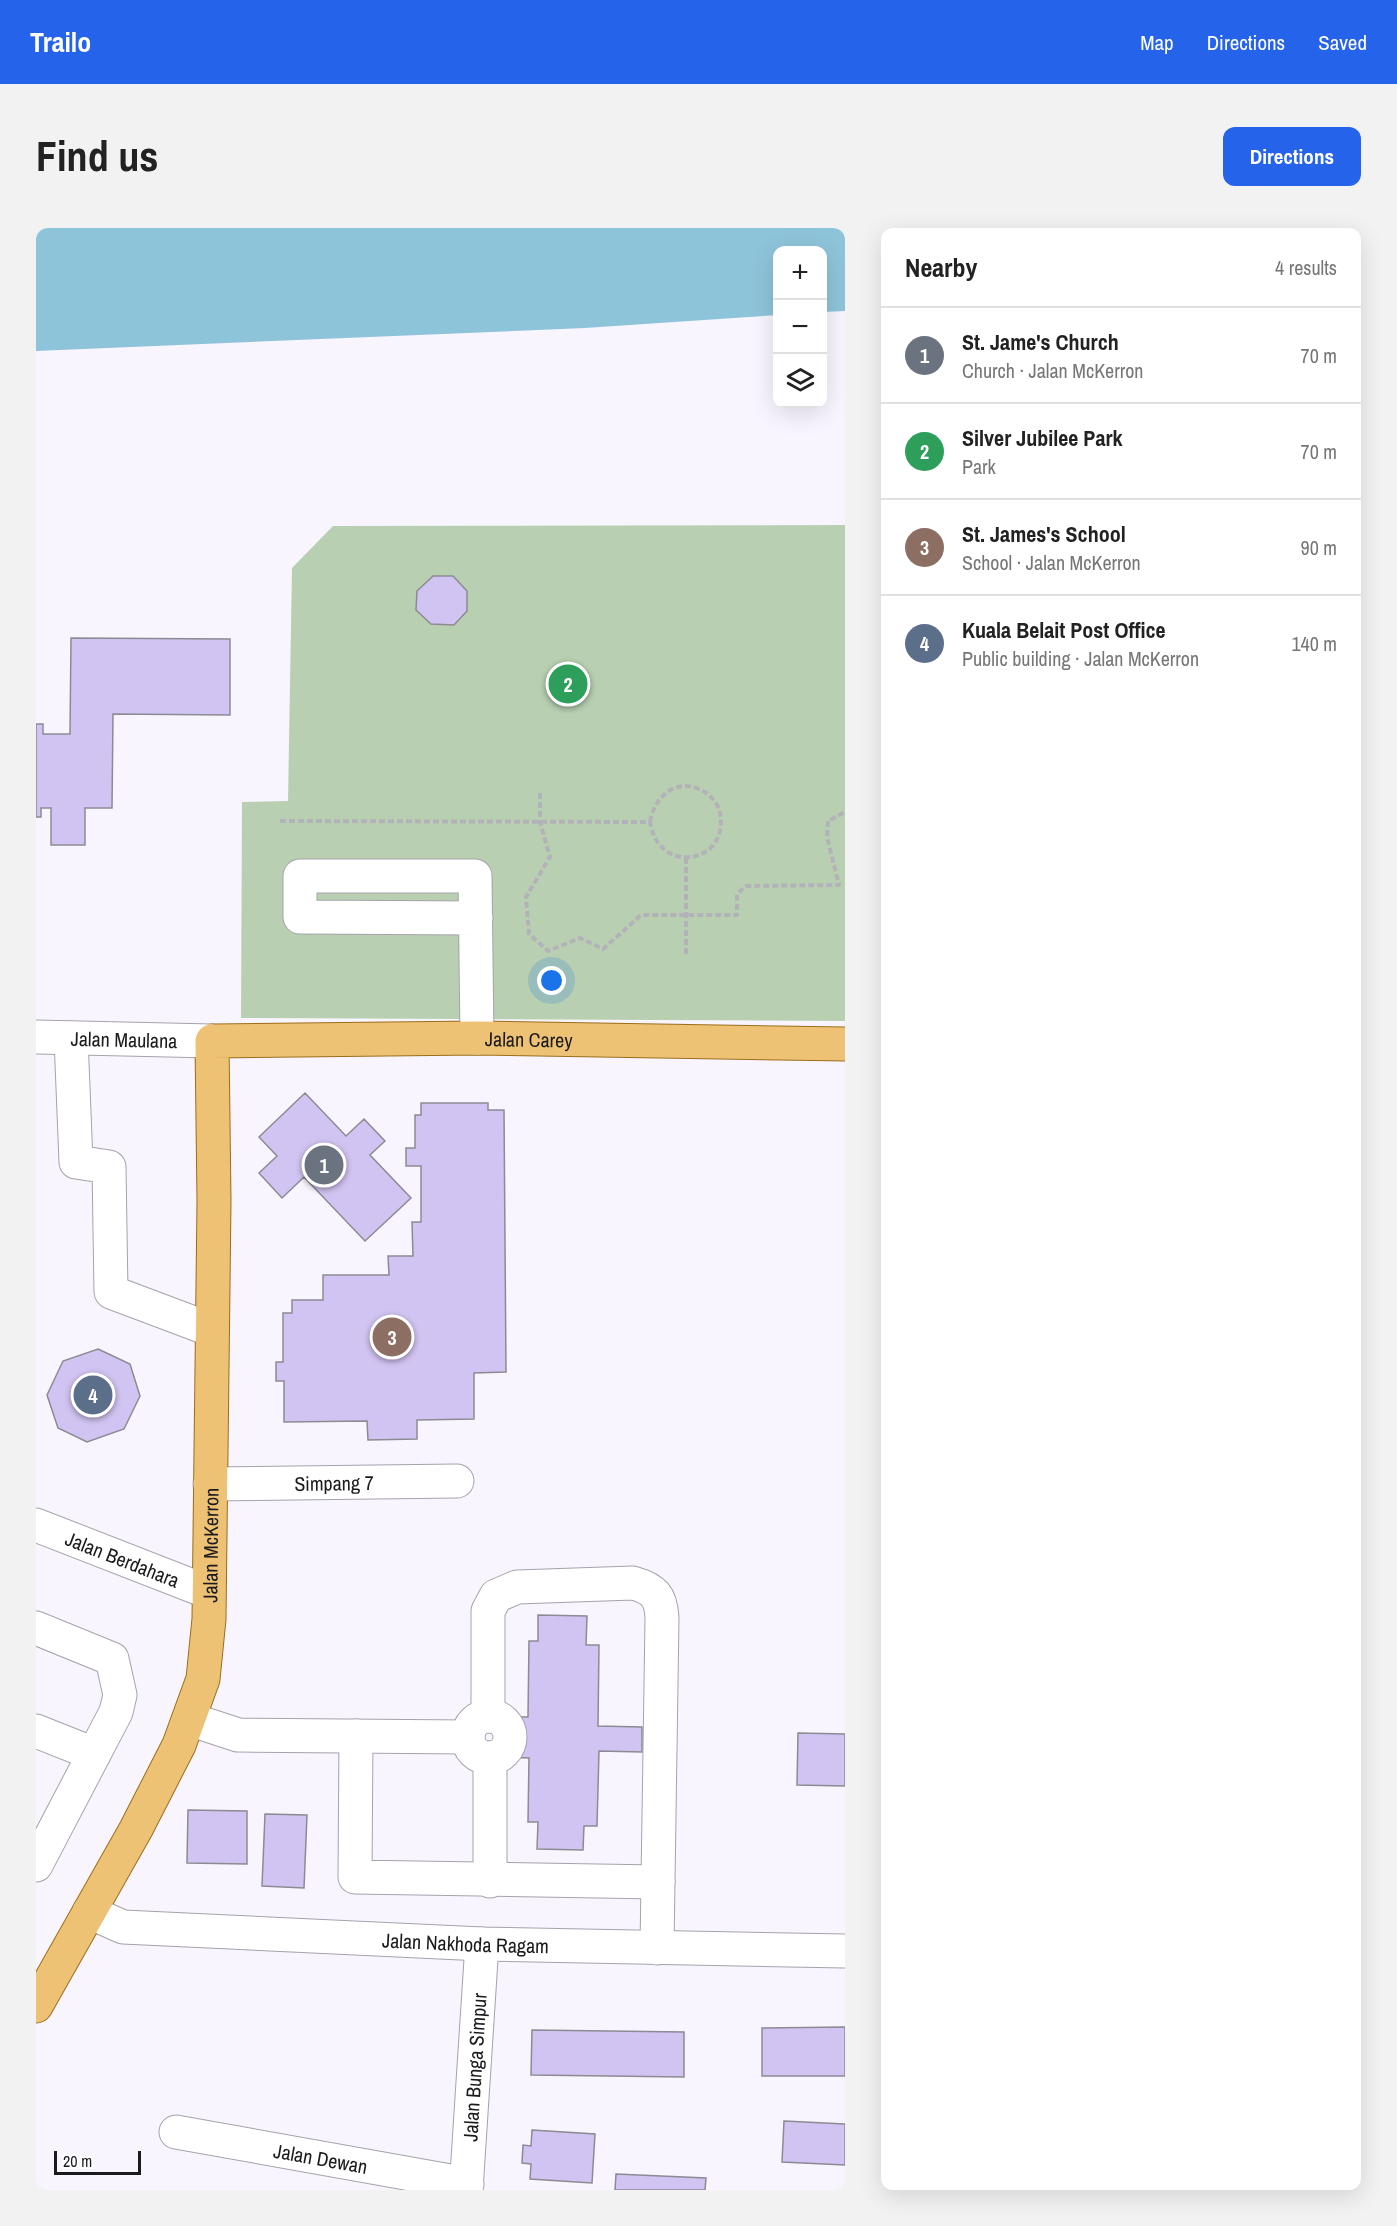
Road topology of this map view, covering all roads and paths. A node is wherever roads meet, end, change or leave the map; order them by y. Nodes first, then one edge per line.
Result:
1 (540, 794) dead end
2 (845, 812) edge
3 (280, 821) dead end
4 (540, 822) junction
5 (650, 822) junction
6 (686, 858) junction
7 (686, 915) junction
8 (476, 918) junction
9 (686, 956) dead end
10 (36, 1037) edge
11 (71, 1038) junction
12 (477, 1038) junction
13 (212, 1041) junction
14 (845, 1044) edge
15 (212, 1330) junction
16 (457, 1481) dead end
17 (210, 1484) junction
18 (36, 1525) edge
19 (208, 1592) junction
20 (36, 1628) edge
21 (189, 1719) junction
22 (36, 1731) edge
23 (356, 1736) junction
24 (482, 1737) junction
25 (94, 1754) junction
26 (44, 1834) edge
27 (36, 1865) edge
28 (490, 1881) junction
29 (658, 1882) junction
30 (89, 1912) junction
31 (482, 1944) junction
32 (657, 1948) junction
33 (845, 1951) edge
34 (38, 1998) edge
35 (176, 2132) dead end
36 (466, 2187) edge

1 - 4 path
2 - 7 path
3 - 4 path
4 - 5 path
4 - 7 path
5 - 6 path
5 - 6 path
6 - 7 path
7 - 9 path
8 - 8 street
8 - 12 street
10 - 11 street, Jalan Maulana
11 - 13 street, Jalan Maulana
11 - 15 street
12 - 13 main road, Jalan Carey
12 - 14 main road, Jalan Carey
13 - 15 main road, Jalan McKerron
15 - 17 main road, Jalan McKerron
16 - 17 street, Simpang 7
17 - 19 main road, Jalan McKerron
18 - 19 street, Jalan Berdahara
19 - 21 main road, Jalan McKerron
20 - 25 street
21 - 23 street
21 - 30 main road, Jalan McKerron
22 - 25 street
23 - 24 street
23 - 28 street
24 - 28 street
24 - 29 street
25 - 26 street
26 - 27 street
28 - 29 street
29 - 32 street
30 - 31 street, Jalan Nakhoda Ragam
30 - 34 main road, Jalan McKerron
31 - 32 street, Jalan Nakhoda Ragam
31 - 36 street, Jalan Bunga Simpur
32 - 33 street, Jalan Nakhoda Ragam
35 - 36 street, Jalan Dewan

